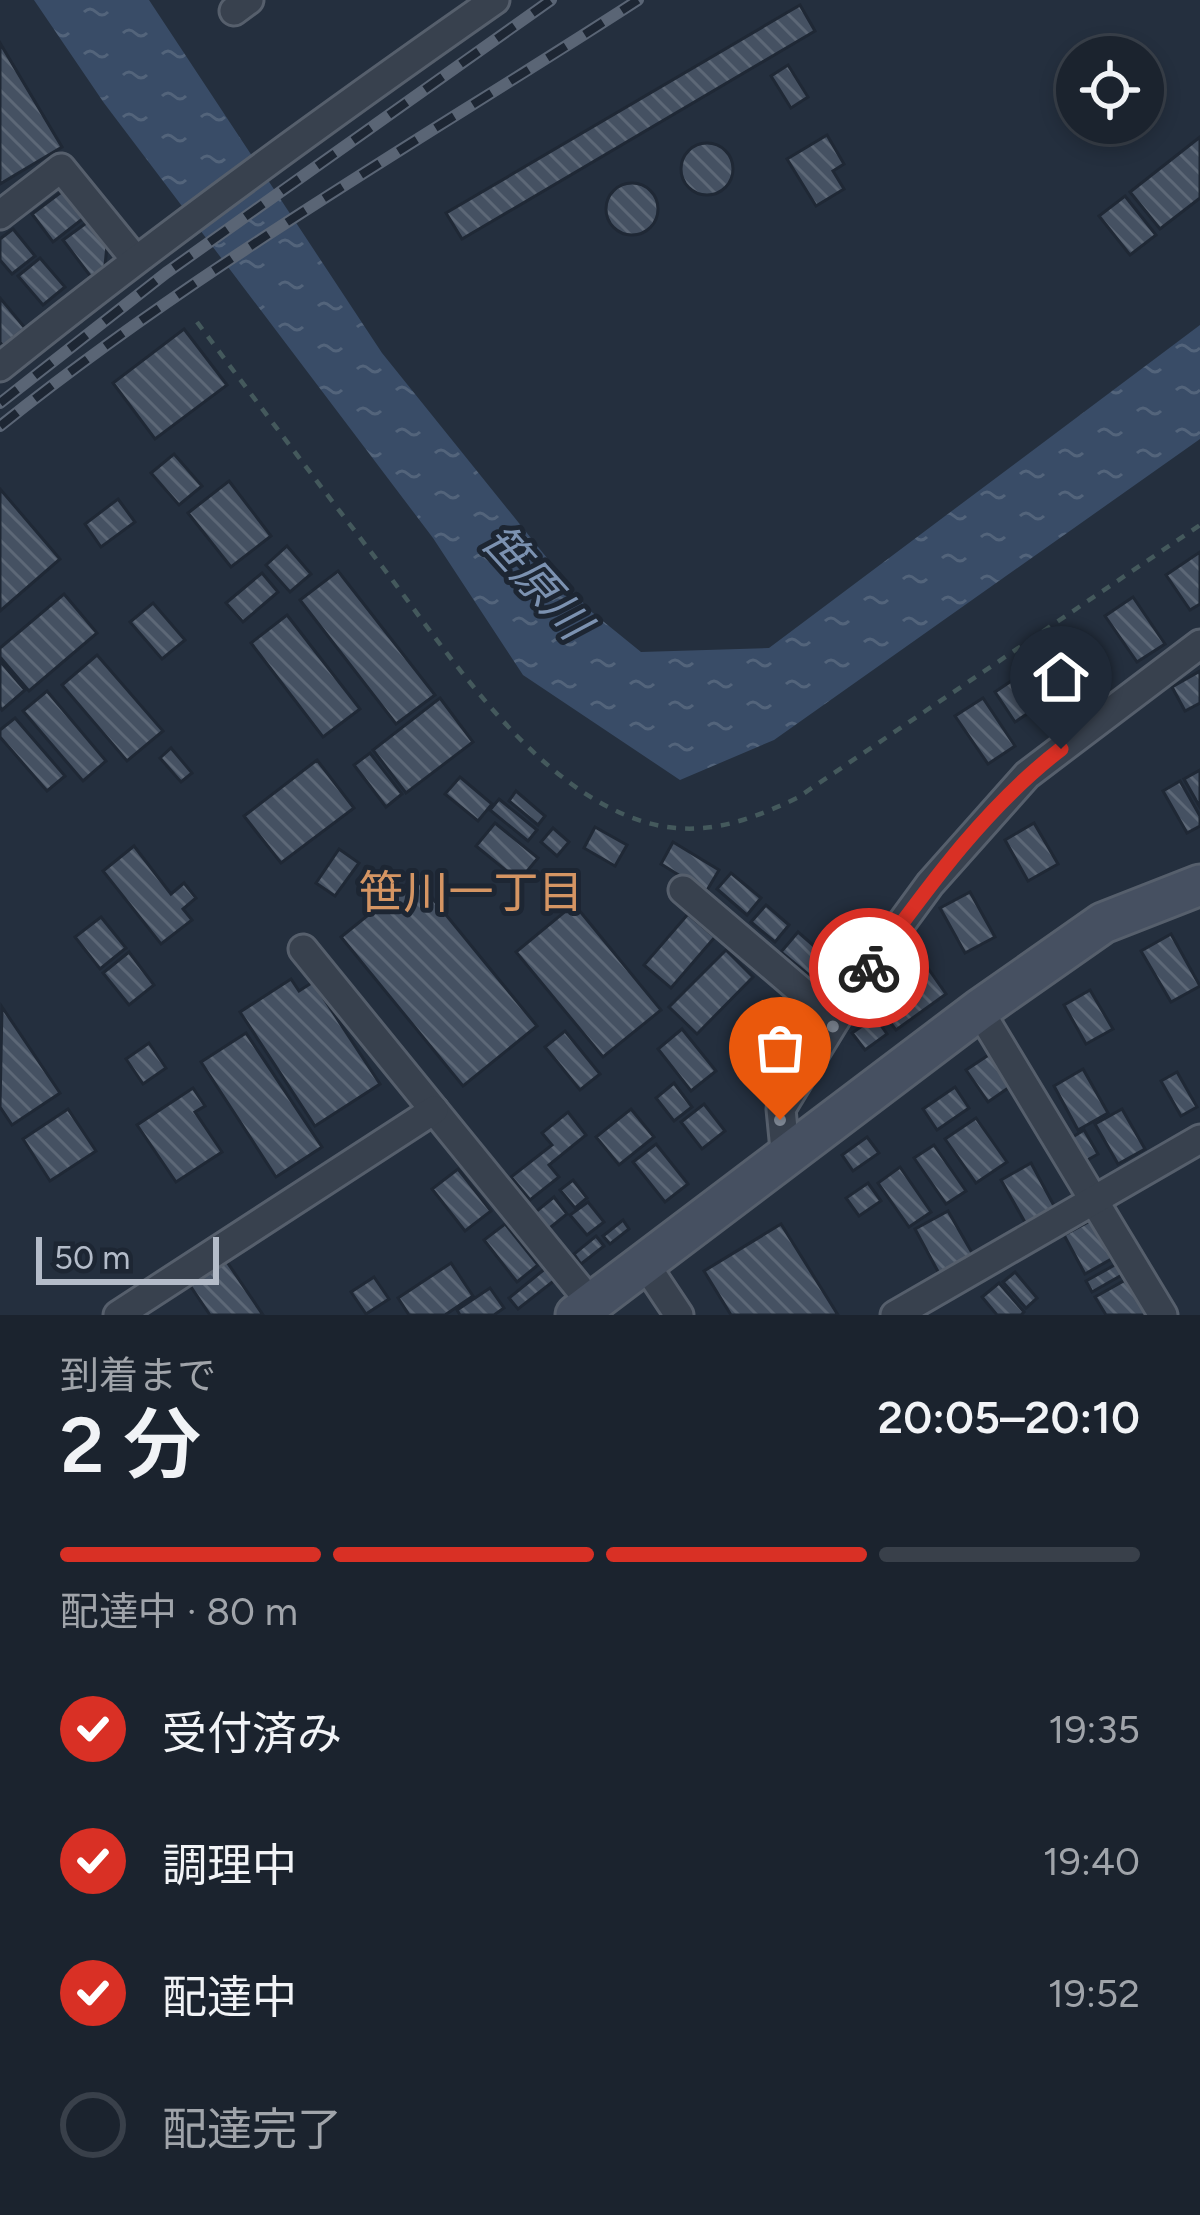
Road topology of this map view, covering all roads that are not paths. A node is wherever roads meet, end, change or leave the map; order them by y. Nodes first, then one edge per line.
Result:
1 (494, 0) edge
2 (0, 215) edge
3 (142, 255) junction
4 (0, 367) edge
5 (1200, 644) edge
6 (1200, 885) edge
7 (683, 890) dead end
8 (303, 949) dead end
9 (979, 1010) junction
10 (835, 1020) junction
11 (434, 1110) junction
12 (1200, 1139) edge
13 (786, 1160) junction
14 (1092, 1201) junction
15 (646, 1264) junction
16 (584, 1310) edge
17 (118, 1315) edge
18 (680, 1315) edge
19 (895, 1315) edge
20 (1163, 1315) edge

1 - 3 street
2 - 3 street
3 - 4 street
5 - 10 street
6 - 9 main road
7 - 10 street
8 - 11 street
9 - 13 main road
9 - 14 street
10 - 13 street
11 - 16 street
11 - 17 street
12 - 14 street
13 - 15 main road
14 - 19 street
14 - 20 street
15 - 16 main road
15 - 18 street

